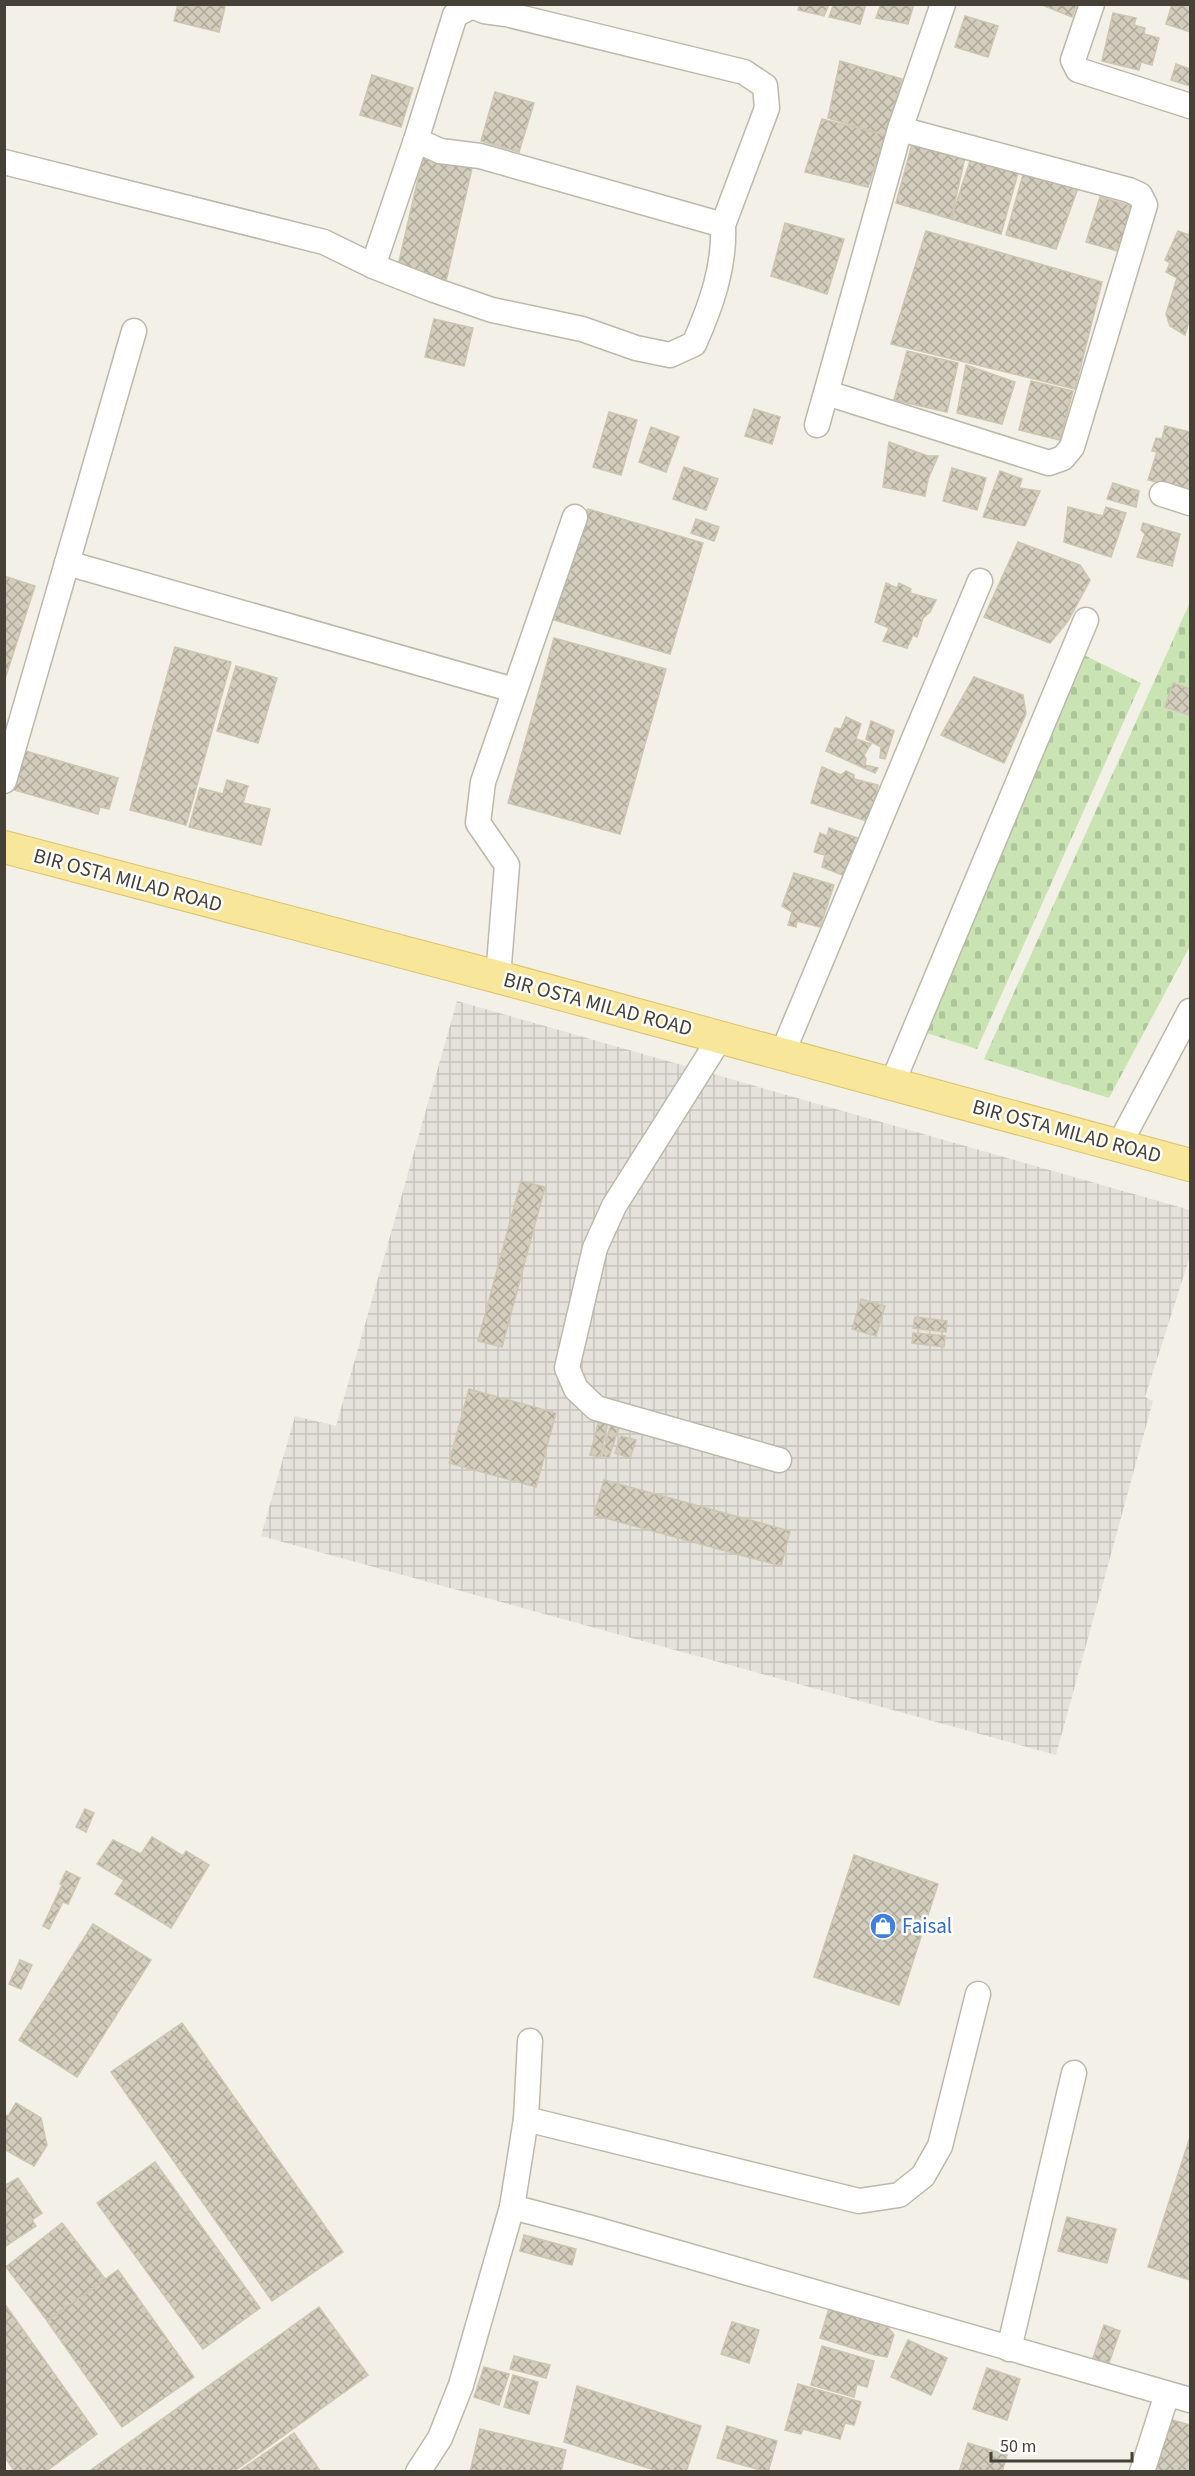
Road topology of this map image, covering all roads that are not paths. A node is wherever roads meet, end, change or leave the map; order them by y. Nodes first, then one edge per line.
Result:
1 (943, 4) edge
2 (1092, 4) edge
3 (1191, 106) edge
4 (900, 129) junction
5 (416, 140) junction
6 (4, 162) edge
7 (723, 225) junction
8 (374, 266) junction
9 (134, 331) dead end
10 (827, 393) junction
11 (817, 425) dead end
12 (1162, 494) dead end
13 (1191, 503) edge
14 (575, 517) dead end
15 (67, 563) junction
16 (980, 581) dead end
17 (1086, 620) dead end
18 (514, 690) junction
19 (4, 781) edge
20 (4, 847) edge
21 (498, 977) junction
22 (1191, 1011) edge
23 (720, 1038) junction
24 (782, 1054) junction
25 (891, 1084) junction
26 (1119, 1145) junction
27 (1191, 1165) edge
28 (779, 1460) dead end
29 (978, 1994) dead end
30 (530, 2041) dead end
31 (1074, 2073) dead end
32 (526, 2119) junction
33 (512, 2207) junction
34 (1009, 2349) junction
35 (1167, 2394) junction
36 (1191, 2400) edge
37 (418, 2472) edge
38 (1142, 2472) edge

1 - 4 street
2 - 3 street
4 - 10 street
4 - 10 street
5 - 7 street
5 - 7 street
5 - 8 street
6 - 8 street
7 - 8 street
9 - 15 street
10 - 11 street
12 - 13 street
14 - 18 street
15 - 18 street
15 - 19 street
16 - 24 street
17 - 25 street
18 - 21 street
20 - 21 main road, BIR OSTA MILAD ROAD
21 - 23 main road, BIR OSTA MILAD ROAD
22 - 26 street
23 - 24 main road, BIR OSTA MILAD ROAD
23 - 28 street
24 - 25 main road, BIR OSTA MILAD ROAD
25 - 26 main road, BIR OSTA MILAD ROAD
26 - 27 main road, BIR OSTA MILAD ROAD
29 - 32 street
30 - 32 street
31 - 34 street
32 - 33 street
33 - 34 street
33 - 37 street
34 - 35 street
35 - 36 street
35 - 38 street

